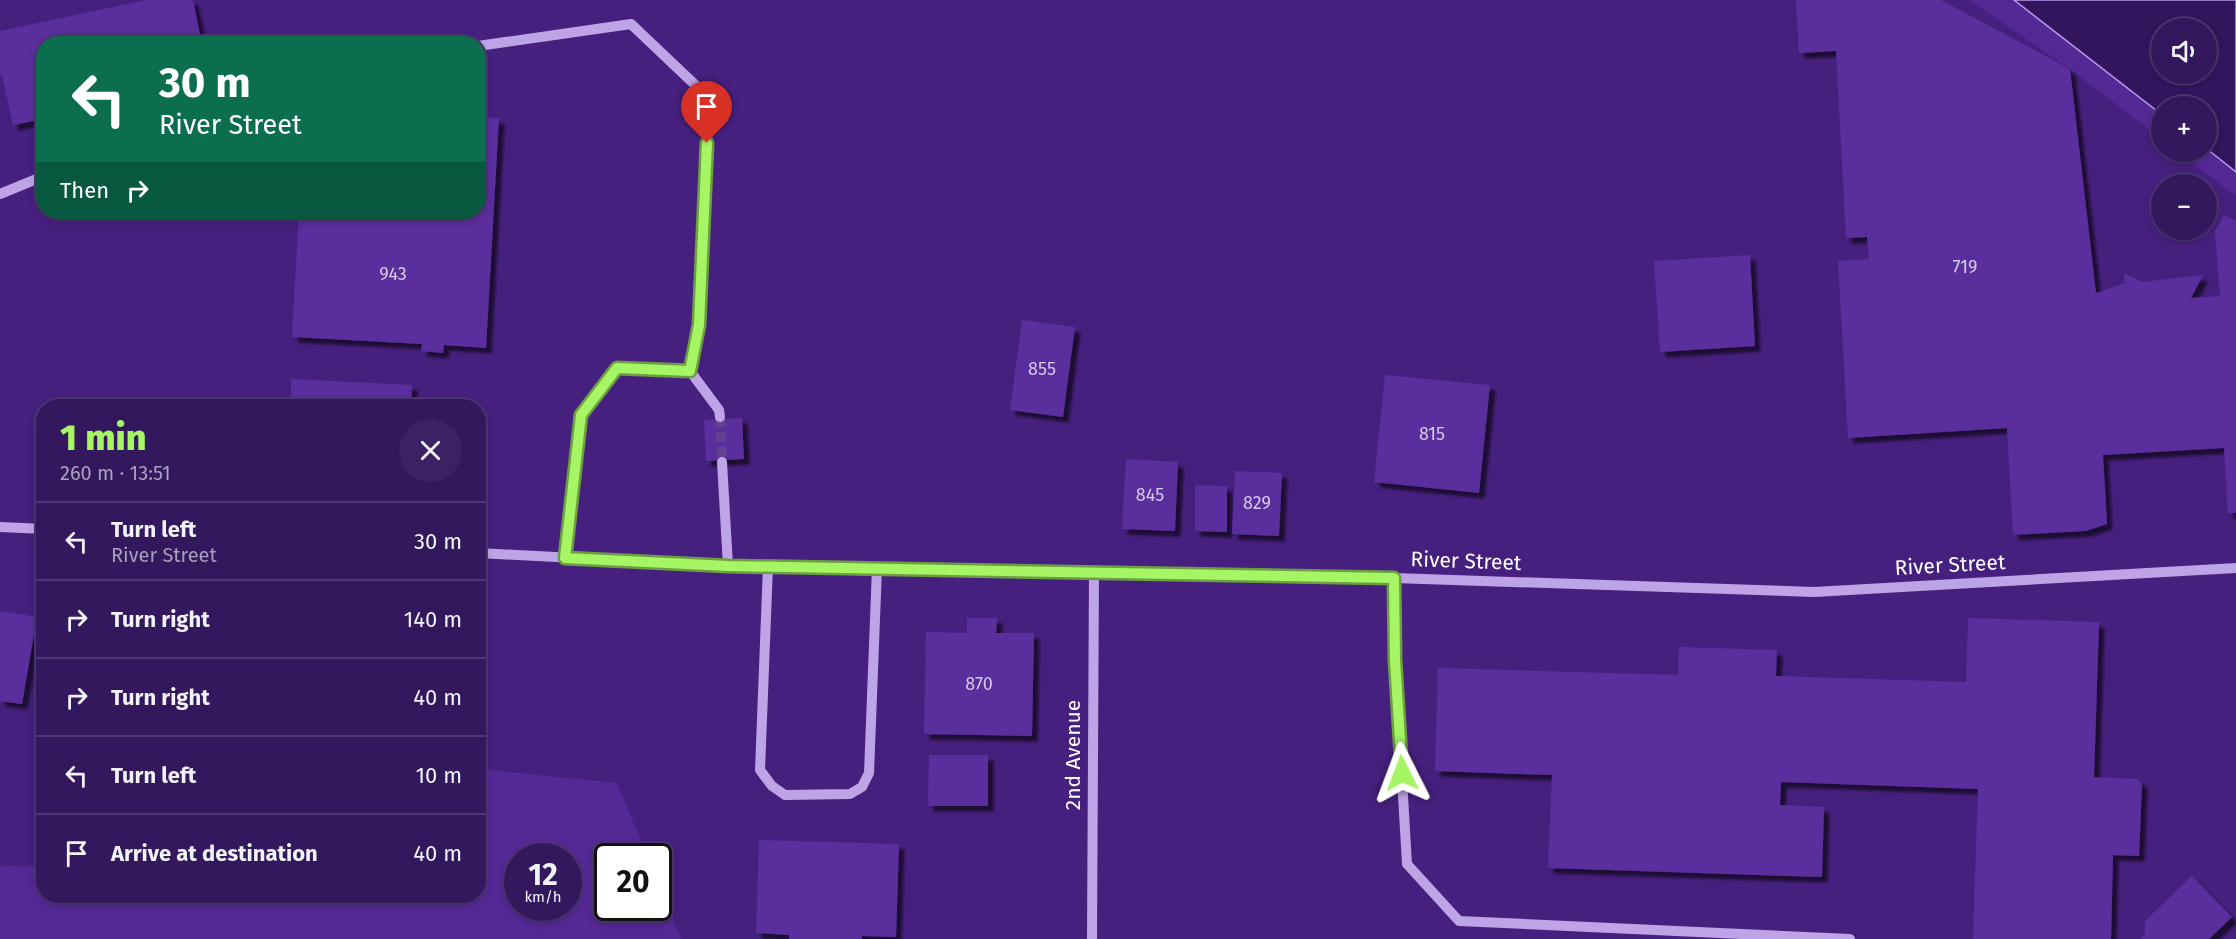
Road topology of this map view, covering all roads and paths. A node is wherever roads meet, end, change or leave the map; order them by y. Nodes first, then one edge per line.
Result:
1 (486, 44) edge
2 (36, 179) edge
3 (0, 194) edge
4 (690, 371) junction
5 (720, 417) tunnel mouth
6 (722, 462) tunnel mouth
7 (0, 527) edge
8 (36, 529) edge
9 (486, 553) edge
10 (565, 558) junction
11 (728, 566) junction
12 (768, 566) junction
13 (878, 568) junction
14 (2236, 568) edge
15 (1094, 571) junction
16 (1394, 578) junction
17 (1092, 939) edge
18 (1851, 939) edge

1 - 4 street
2 - 3 street
4 - 5 street
4 - 10 street
6 - 11 street
7 - 8 street
9 - 10 street, River Street
10 - 11 street, River Street
11 - 12 street, River Street
12 - 13 street, River Street
12 - 13 street
13 - 15 street, River Street
14 - 16 street, River Street
15 - 16 street, River Street
15 - 17 street, 2nd Avenue
16 - 18 street

